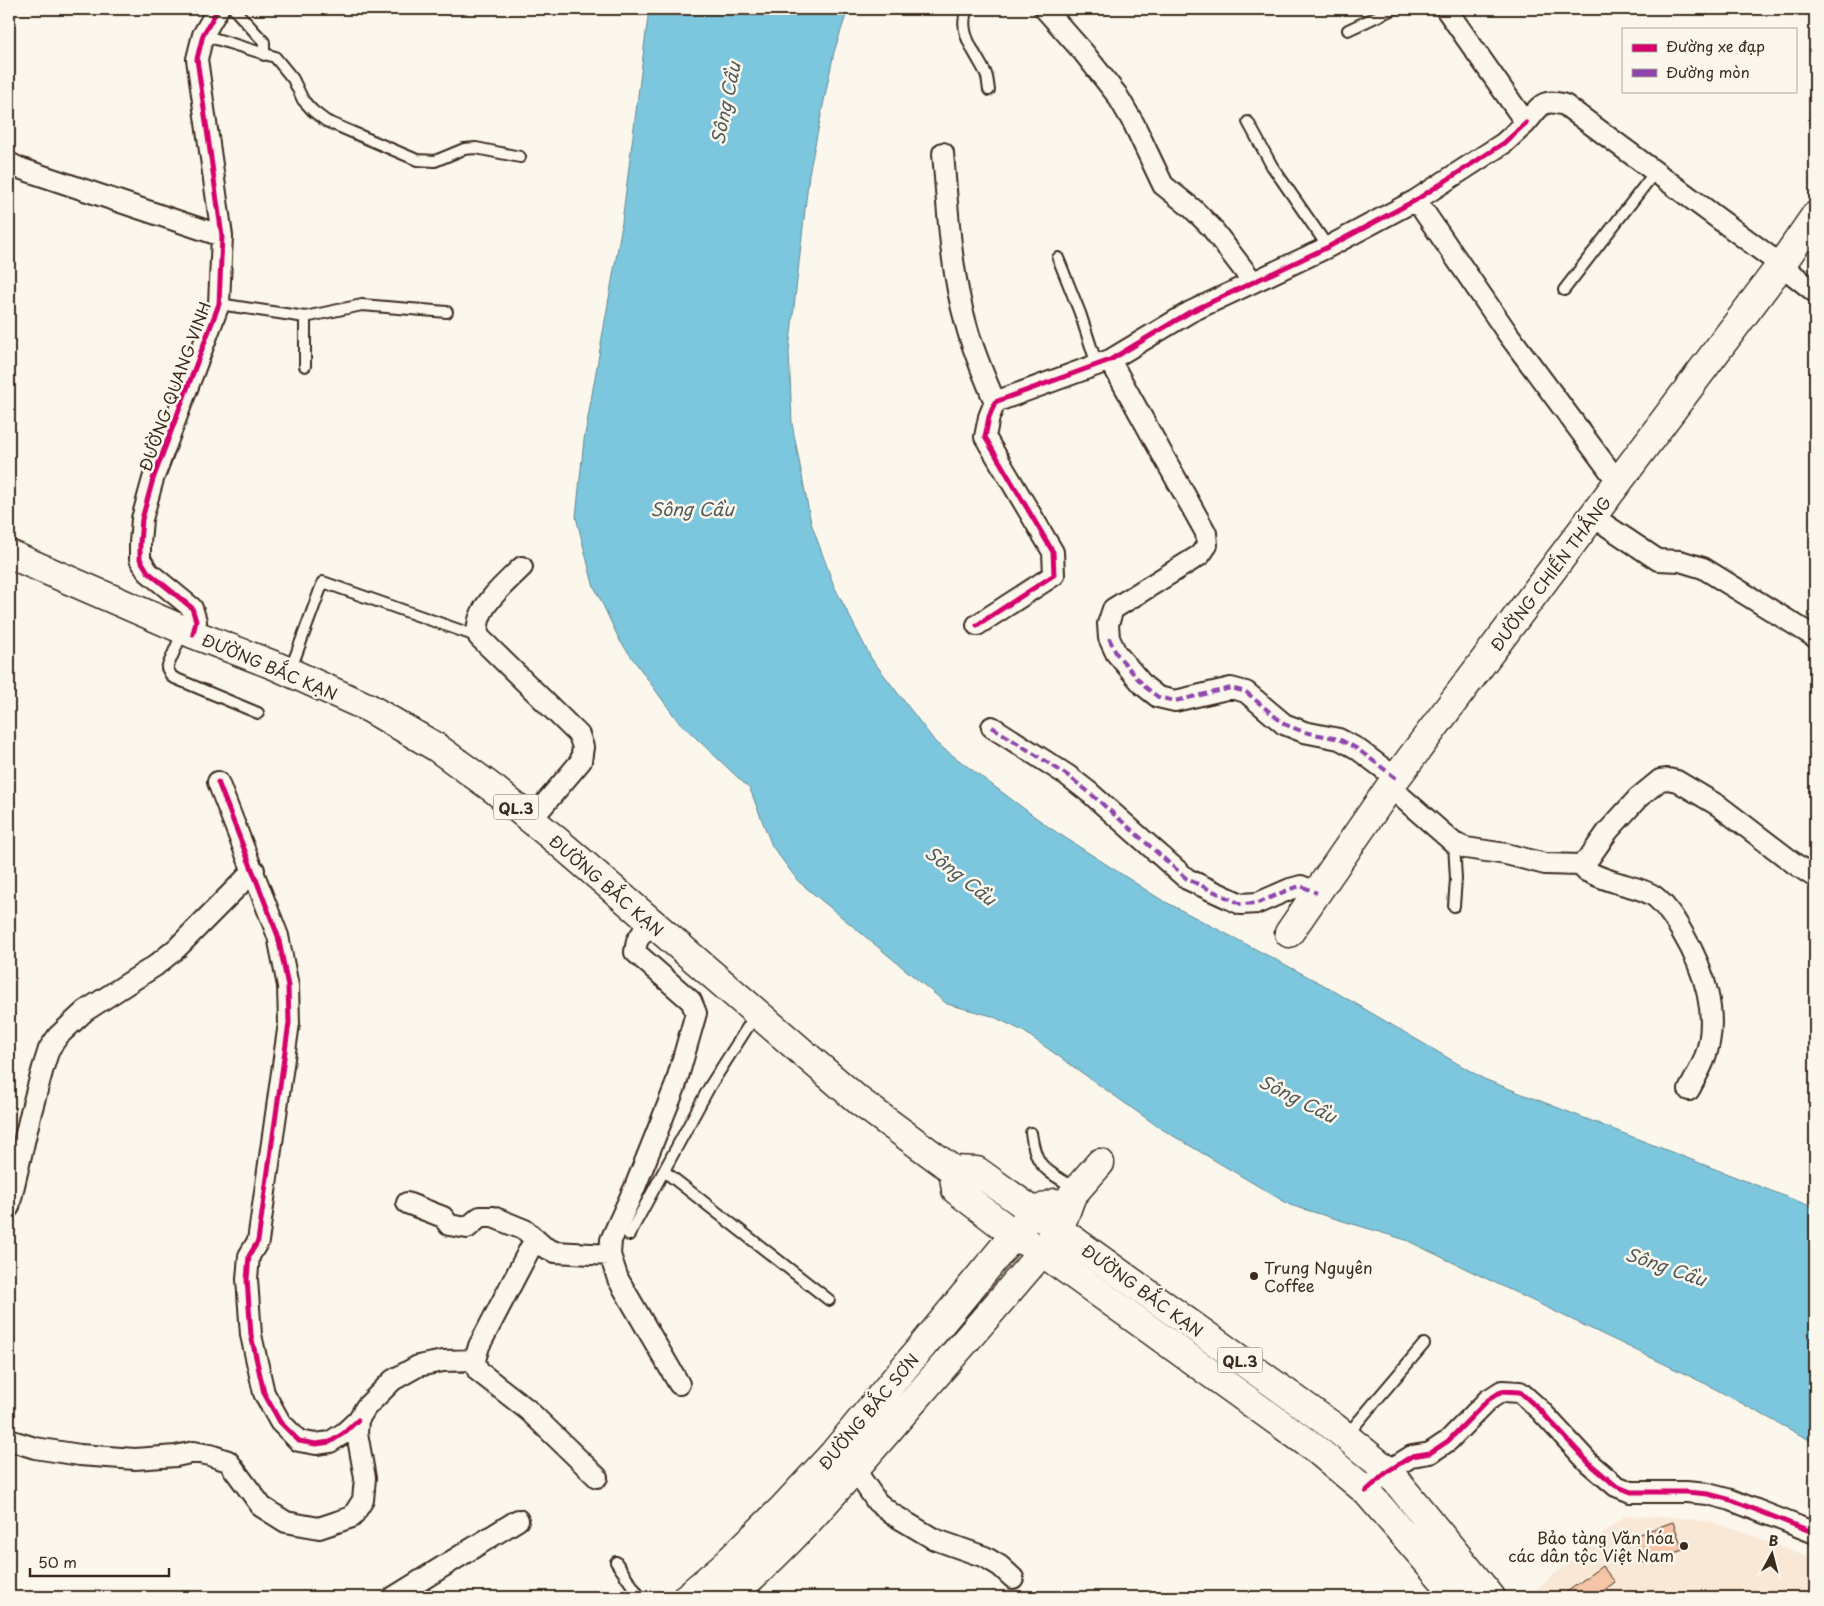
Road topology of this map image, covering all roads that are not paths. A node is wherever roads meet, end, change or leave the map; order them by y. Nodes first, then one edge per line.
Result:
1 (218, 9) edge
2 (234, 9) edge
3 (967, 9) edge
4 (1045, 9) edge
5 (1392, 9) edge
6 (1446, 9) edge
7 (1348, 30) dead end
8 (203, 35) junction
9 (264, 55) junction
10 (989, 90) dead end
11 (1248, 122) dead end
12 (1526, 123) junction
13 (943, 153) dead end
14 (520, 157) dead end
15 (9, 163) edge
16 (1655, 172) junction
17 (1416, 200) junction
18 (1815, 216) edge
19 (222, 236) junction
20 (1328, 247) junction
21 (1058, 258) dead end
22 (1782, 265) junction
23 (1253, 282) junction
24 (1564, 290) dead end
25 (1815, 292) edge
26 (219, 304) junction
27 (446, 312) dead end
28 (305, 318) junction
29 (1103, 362) junction
30 (305, 366) dead end
31 (995, 402) junction
32 (1618, 482) junction
33 (1592, 516) junction
34 (9, 554) edge
35 (522, 567) dead end
36 (978, 625) dead end
37 (188, 632) junction
38 (479, 637) junction
39 (1815, 637) edge
40 (290, 672) junction
41 (258, 713) dead end
42 (992, 727) dead end
43 (218, 782) dead end
44 (1393, 783) junction
45 (531, 820) junction
46 (1454, 843) junction
47 (1580, 865) junction
48 (254, 870) junction
49 (1815, 877) edge
50 (1317, 893) junction
51 (1454, 906) dead end
52 (650, 921) junction
53 (1290, 933) dead end
54 (757, 1013) junction
55 (1689, 1090) dead end
56 (1031, 1133) dead end
57 (1100, 1163) dead end
58 (953, 1170) junction
59 (664, 1171) junction
60 (1074, 1192) junction
61 (407, 1204) dead end
62 (9, 1206) edge
63 (1033, 1212) junction
64 (1059, 1230) junction
65 (629, 1235) dead end
66 (1015, 1235) junction
67 (535, 1239) junction
68 (1042, 1252) junction
69 (610, 1255) junction
70 (829, 1300) dead end
71 (1424, 1344) dead end
72 (475, 1360) junction
73 (679, 1384) dead end
74 (358, 1420) junction
75 (1345, 1437) junction
76 (9, 1440) edge
77 (855, 1470) junction
78 (1388, 1472) junction
79 (597, 1477) dead end
80 (1366, 1491) junction
81 (518, 1520) dead end
82 (1815, 1533) edge
83 (616, 1562) dead end
84 (1013, 1578) dead end
85 (394, 1597) edge
86 (640, 1597) edge
87 (687, 1597) edge
88 (729, 1597) edge
89 (1458, 1597) edge
90 (1491, 1597) edge

1 - 8 street, ĐƯỜNG QUANG VINH
2 - 9 lane
3 - 10 lane
4 - 23 street
5 - 7 lane
6 - 12 street
8 - 9 lane
8 - 19 street, ĐƯỜNG QUANG VINH
9 - 14 lane
11 - 20 lane
12 - 16 street
12 - 17 street
13 - 31 street
15 - 19 street
16 - 22 street
16 - 24 lane
17 - 20 street
17 - 32 street
18 - 22 main road, ĐƯỜNG CHIẾN THẮNG
19 - 26 street, ĐƯỜNG QUANG VINH
20 - 23 street
21 - 29 lane
22 - 25 street
22 - 32 main road, ĐƯỜNG CHIẾN THẮNG
23 - 29 street
26 - 28 lane
26 - 37 street, ĐƯỜNG QUANG VINH
27 - 28 lane
28 - 30 lane
29 - 31 street
29 - 44 street
31 - 36 street
32 - 33 main road, ĐƯỜNG CHIẾN THẮNG
33 - 39 street
33 - 44 main road, ĐƯỜNG CHIẾN THẮNG
34 - 37 main road, ĐƯỜNG BẮC KẠN / QL.3
35 - 38 street
37 - 40 main road, ĐƯỜNG BẮC KẠN / QL.3
37 - 41 lane
38 - 40 lane
38 - 45 street
40 - 45 main road, ĐƯỜNG BẮC KẠN / QL.3
42 - 50 street
43 - 48 street
44 - 46 street
44 - 50 main road, ĐƯỜNG CHIẾN THẮNG
45 - 52 main road, ĐƯỜNG BẮC KẠN / QL.3
46 - 47 street
46 - 51 lane
47 - 49 street
47 - 55 street
48 - 62 street
48 - 74 street
50 - 53 main road, ĐƯỜNG CHIẾN THẮNG
52 - 54 main road, ĐƯỜNG BẮC KẠN / QL.3
52 - 69 street
54 - 58 main road, ĐƯỜNG BẮC KẠN / QL.3
54 - 59 lane
56 - 60 lane
57 - 60 main road
58 - 63 main road, ĐƯỜNG BẮC KẠN / QL.3
58 - 66 main road, ĐƯỜNG BẮC KẠN / QL.3
59 - 65 lane
59 - 70 lane
60 - 63 main road
60 - 64 main road, ĐƯỜNG BẮC SƠN
61 - 67 street
63 - 64 main road, ĐƯỜNG BẮC KẠN / QL.3
63 - 66 main road, ĐƯỜNG BẮC SƠN
64 - 68 main road, ĐƯỜNG BẮC SƠN
64 - 75 main road, ĐƯỜNG BẮC KẠN / QL.3
66 - 68 main road, ĐƯỜNG BẮC KẠN / QL.3
66 - 87 main road, ĐƯỜNG BẮC SƠN
67 - 69 street
67 - 72 street
68 - 77 main road, ĐƯỜNG BẮC SƠN
68 - 80 main road, ĐƯỜNG BẮC KẠN / QL.3
69 - 73 street
71 - 75 lane
72 - 74 street
72 - 79 street
74 - 76 street
75 - 78 main road, ĐƯỜNG BẮC KẠN / QL.3
77 - 84 street
77 - 88 main road, ĐƯỜNG BẮC SƠN
78 - 80 street
78 - 82 street
78 - 90 main road, ĐƯỜNG BẮC KẠN / QL.3
80 - 89 main road, ĐƯỜNG BẮC KẠN / QL.3
81 - 85 street
83 - 86 lane

